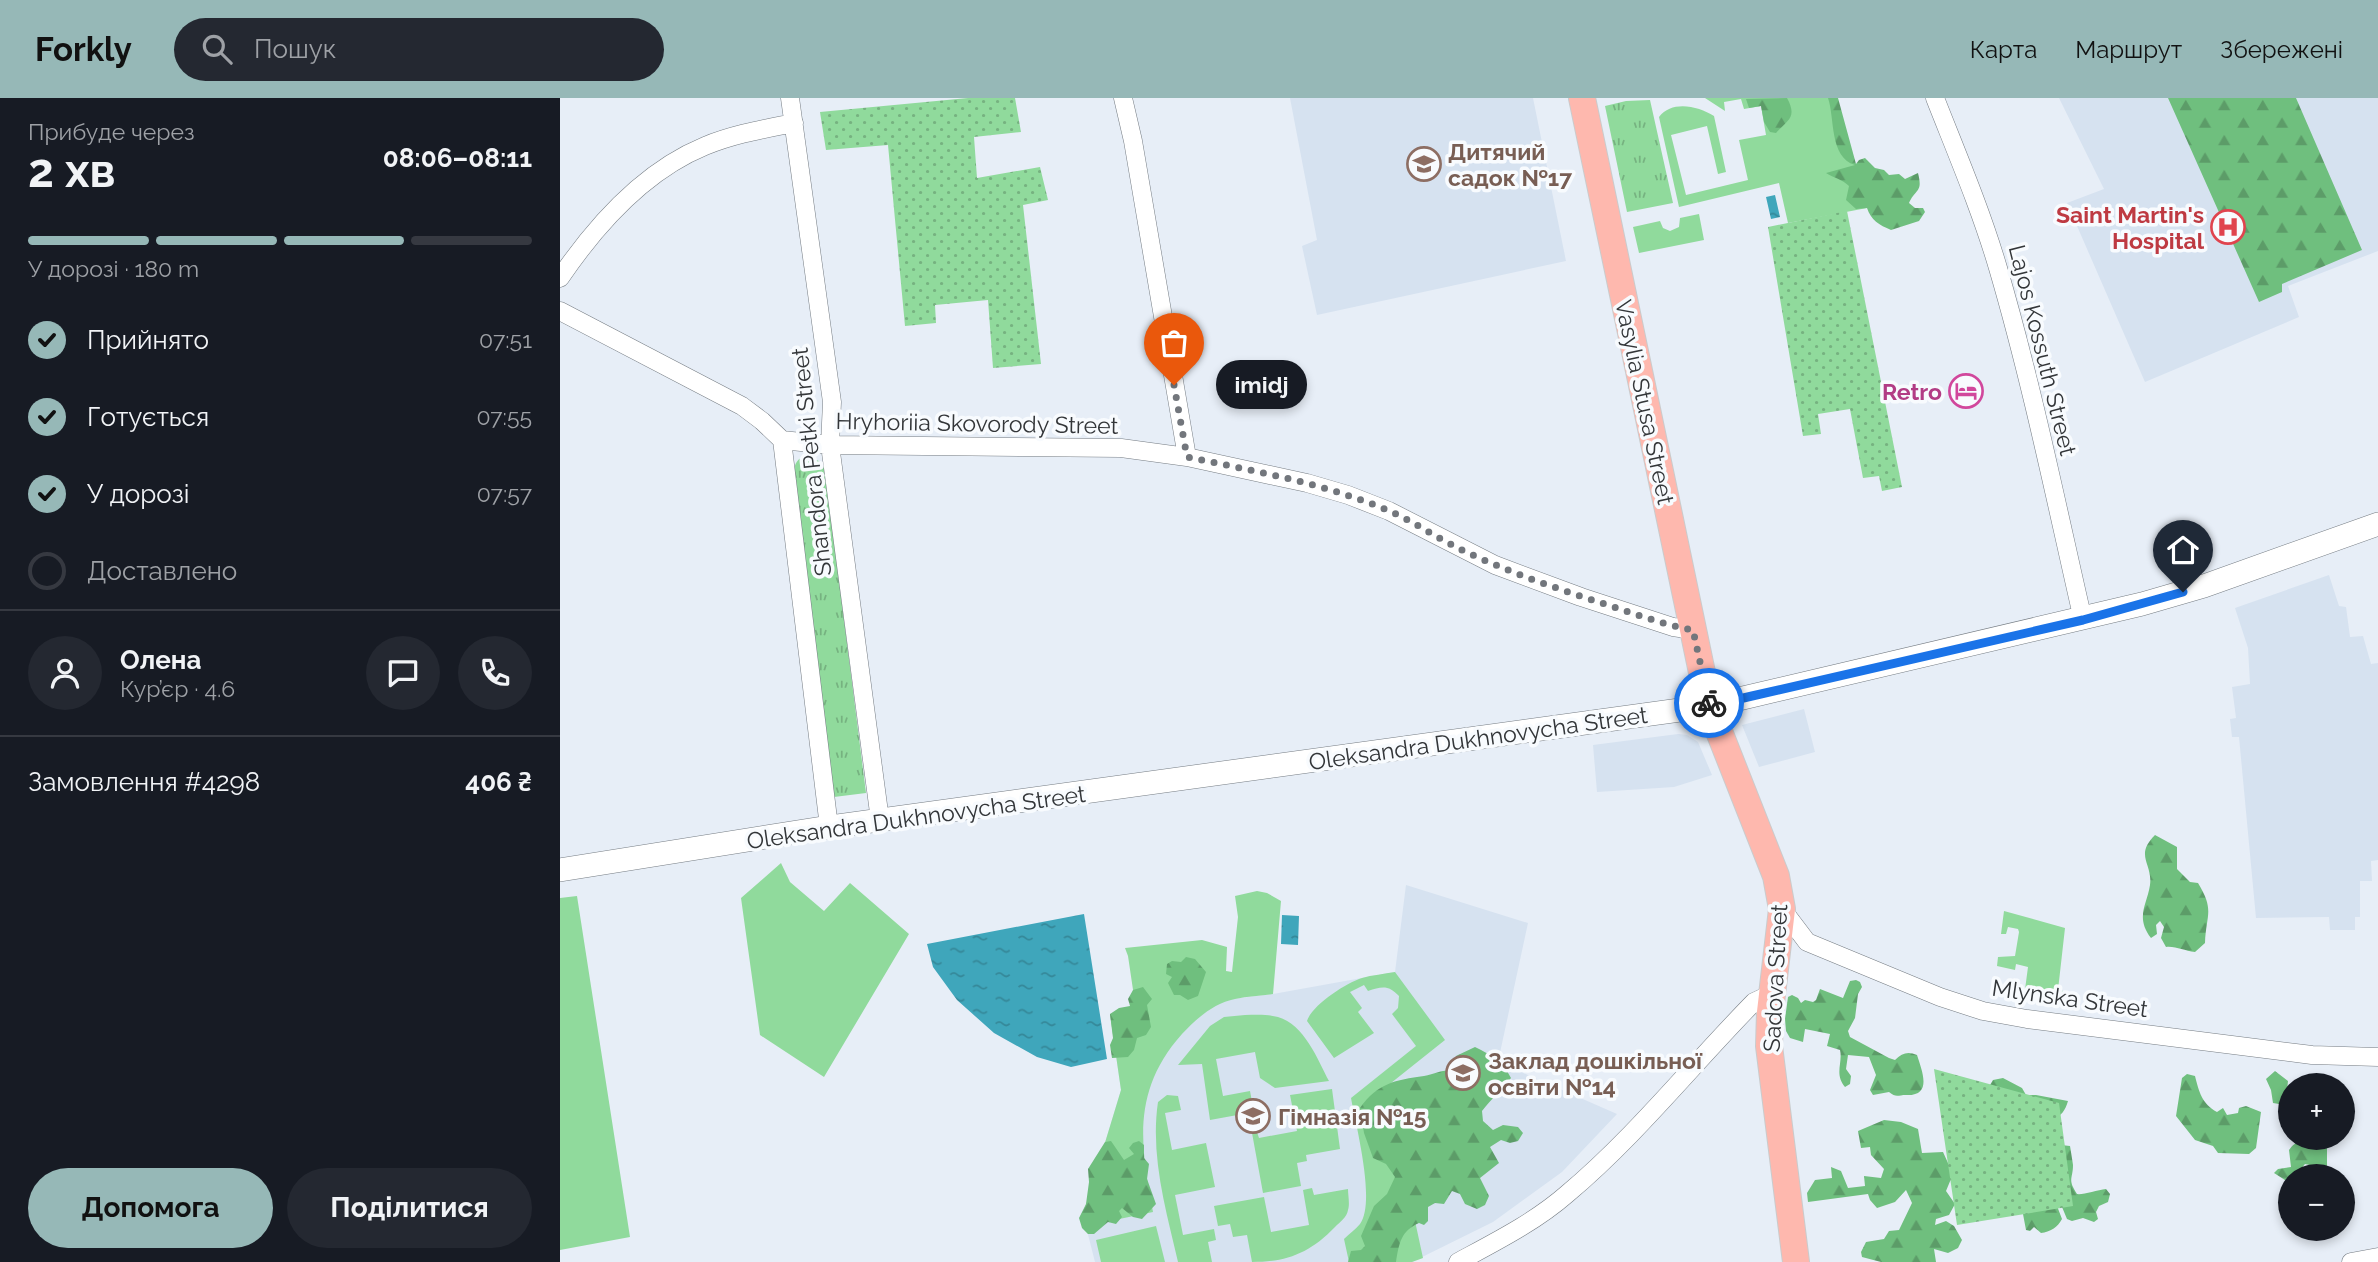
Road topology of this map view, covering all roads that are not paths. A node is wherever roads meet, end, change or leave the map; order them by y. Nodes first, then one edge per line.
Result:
1 (790, 98) edge
2 (1123, 98) edge
3 (1582, 98) edge
4 (1935, 98) edge
5 (794, 123) junction
6 (560, 278) edge
7 (560, 311) edge
8 (782, 440) junction
9 (830, 445) junction
10 (1187, 457) junction
11 (2378, 524) edge
12 (2083, 620) junction
13 (1693, 630) junction
14 (1709, 706) junction
15 (880, 820) junction
16 (829, 828) junction
17 (560, 870) edge
18 (1782, 909) junction
19 (1773, 993) junction
20 (2378, 1056) edge
21 (2378, 1257) edge
22 (1458, 1262) edge
23 (1796, 1262) edge
24 (2351, 1262) edge

1 - 5 street, Shandora Petki Street
2 - 10 street
3 - 13 main road, Vasylia Stusa Street
4 - 12 street, Lajos Kossuth Street
5 - 6 street
5 - 9 street, Shandora Petki Street
7 - 8 street
8 - 9 street, Hryhoriia Skovorody Street
8 - 16 street, Shandora Petki Street
9 - 10 street, Hryhoriia Skovorody Street
9 - 15 street, Shandora Petki Street
10 - 13 street, Hryhoriia Skovorody Street
11 - 12 main road, Oleksandra Dukhnovycha Street
12 - 14 main road, Oleksandra Dukhnovycha Street
13 - 14 main road, Vasylia Stusa Street
14 - 15 main road, Oleksandra Dukhnovycha Street
14 - 18 main road, Sadova Street
15 - 16 main road, Oleksandra Dukhnovycha Street
16 - 17 main road, Oleksandra Dukhnovycha Street
18 - 19 main road, Sadova Street
18 - 20 street, Mlynska Street
19 - 22 street
19 - 23 main road, Sadova Street
21 - 24 street

